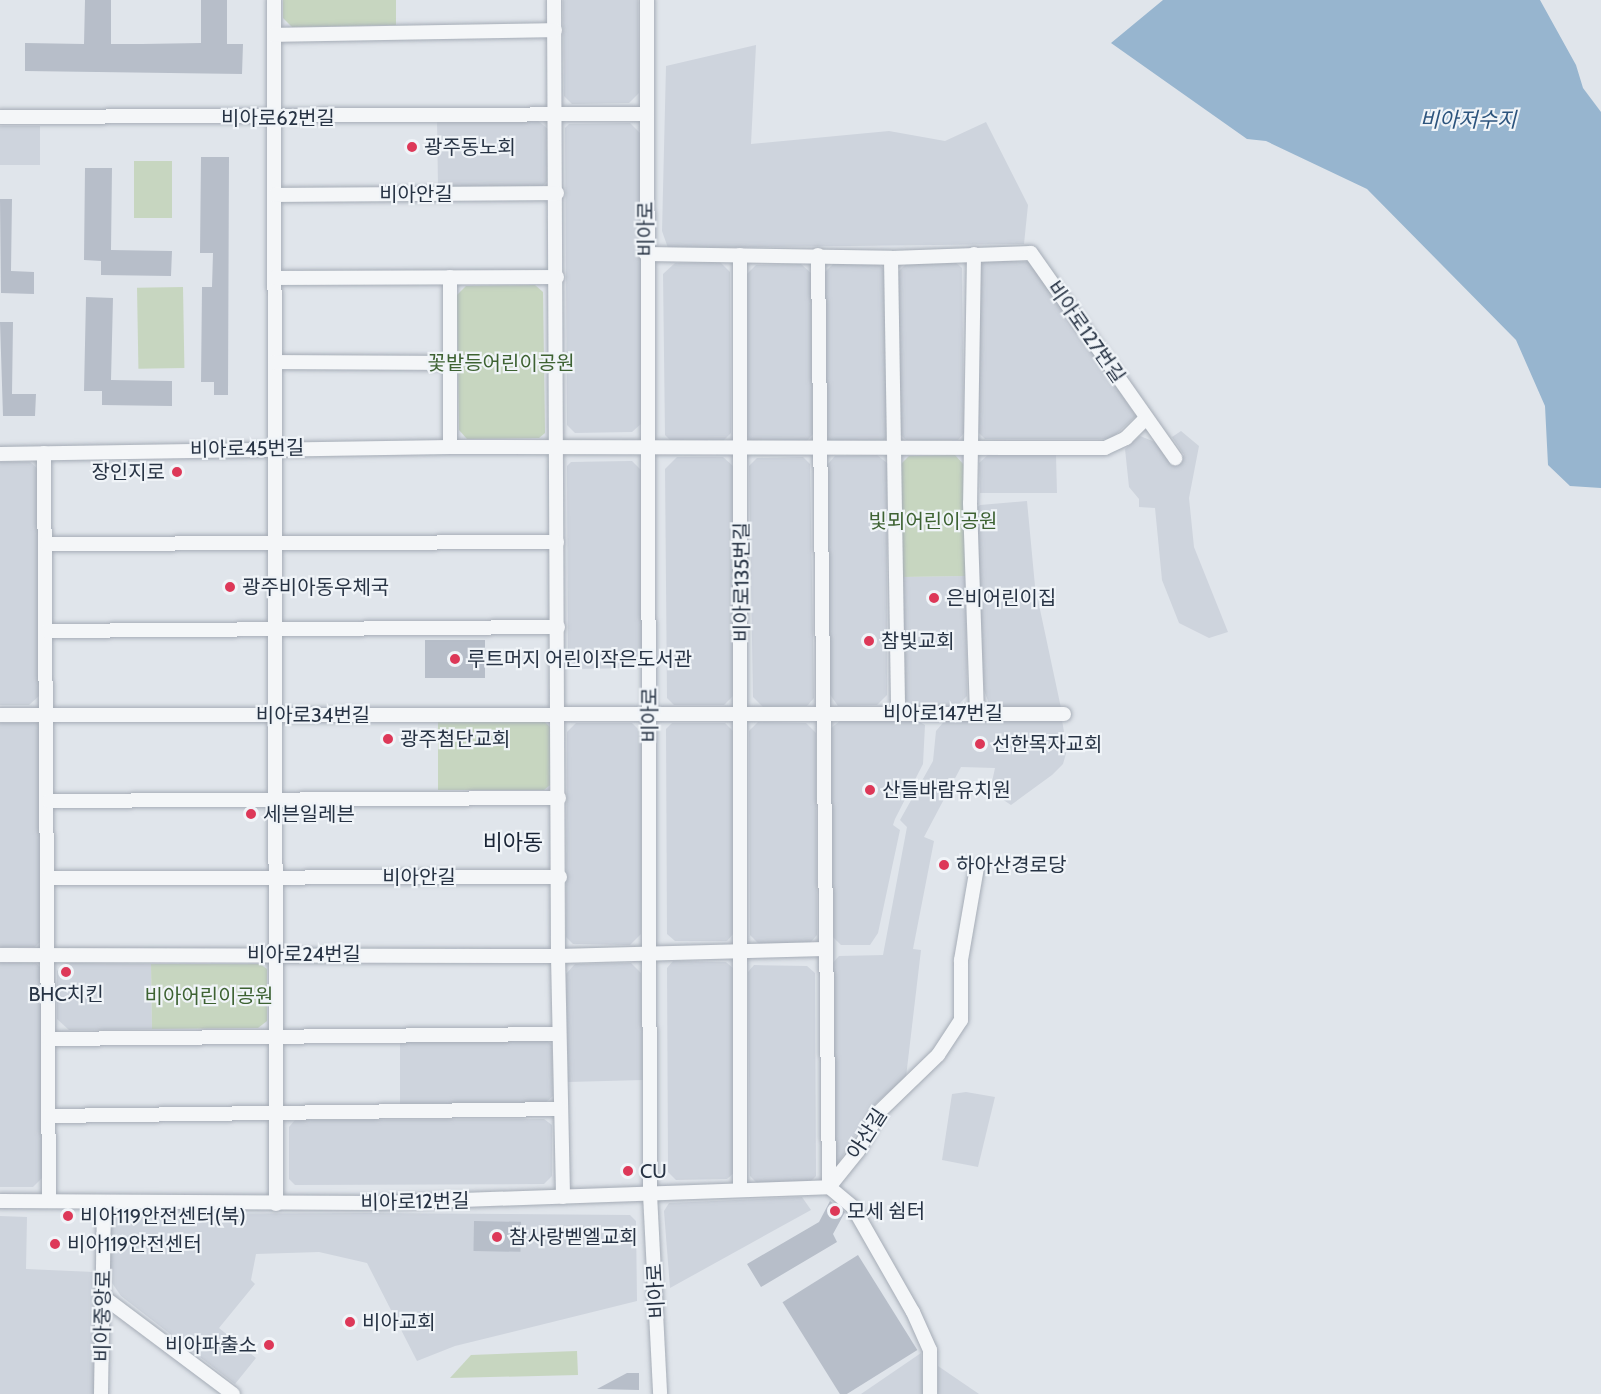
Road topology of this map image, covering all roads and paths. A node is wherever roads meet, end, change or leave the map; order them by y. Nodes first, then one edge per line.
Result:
1 (274, 0) edge
2 (554, 0) edge
3 (647, 0) edge
4 (555, 30) junction
5 (274, 35) junction
6 (556, 114) junction
7 (647, 114) junction
8 (0, 117) edge
9 (273, 118) junction
10 (557, 193) junction
11 (274, 195) junction
12 (646, 254) junction
13 (974, 254) junction
14 (740, 255) junction
15 (818, 255) junction
16 (891, 258) junction
17 (450, 277) junction
18 (557, 277) junction
19 (274, 278) junction
20 (276, 362) junction
21 (450, 363) junction
22 (1146, 418) junction
23 (450, 447) junction
24 (971, 447) junction
25 (894, 448) junction
26 (276, 449) junction
27 (649, 449) junction
28 (742, 449) junction
29 (818, 449) junction
30 (558, 450) junction
31 (44, 453) junction
32 (0, 454) edge
33 (1175, 458) dead end
34 (557, 542) junction
35 (46, 544) junction
36 (278, 544) junction
37 (558, 627) junction
38 (279, 629) junction
39 (46, 631) junction
40 (898, 713) junction
41 (977, 713) junction
42 (559, 714) junction
43 (650, 714) junction
44 (821, 714) junction
45 (1064, 714) dead end
46 (0, 715) edge
47 (49, 715) junction
48 (278, 716) junction
49 (742, 716) junction
50 (279, 798) junction
51 (559, 798) junction
52 (49, 801) junction
53 (977, 867) dead end
54 (278, 876) junction
55 (560, 877) junction
56 (48, 878) junction
57 (825, 950) junction
58 (741, 952) junction
59 (652, 953) junction
60 (278, 954) junction
61 (0, 955) edge
62 (558, 956) junction
63 (50, 957) junction
64 (277, 1034) junction
65 (558, 1034) junction
66 (50, 1039) junction
67 (560, 1109) junction
68 (278, 1111) junction
69 (49, 1116) junction
70 (829, 1187) junction
71 (740, 1189) junction
72 (650, 1194) junction
73 (563, 1197) junction
74 (49, 1201) junction
75 (0, 1202) edge
76 (104, 1202) junction
77 (276, 1204) junction
78 (105, 1298) junction
79 (100, 1394) edge
80 (233, 1394) edge
81 (660, 1394) edge
82 (930, 1394) edge

1 - 5 street
2 - 4 street
3 - 7 street, 비아로
4 - 5 street
4 - 6 street
5 - 9 street
6 - 7 street, 비아로62번길
6 - 9 street, 비아로62번길
6 - 10 street
7 - 12 street, 비아로
8 - 9 street, 비아로62번길
9 - 11 street
10 - 11 street, 비아안길
10 - 18 street
11 - 19 street
12 - 14 street, 비아로127번길
12 - 27 street, 비아로
13 - 16 street, 비아로127번길
13 - 22 street, 비아로127번길
13 - 24 street
14 - 15 street, 비아로127번길
14 - 28 street
15 - 16 street, 비아로127번길
15 - 29 street
16 - 25 street
17 - 18 street
17 - 19 street
17 - 21 street
18 - 30 street
19 - 20 street
20 - 21 street
20 - 26 street
21 - 23 street
22 - 24 street
22 - 33 street, 비아로127번길
23 - 26 street, 비아로45번길
23 - 30 street, 비아로45번길
24 - 25 street
24 - 41 street
25 - 29 street
25 - 40 street
26 - 31 street, 비아로45번길
26 - 36 street
27 - 28 street
27 - 30 street, 비아로45번길
27 - 43 street, 비아로
28 - 29 street
28 - 49 street, 비아로135번길
29 - 44 street
30 - 34 street
31 - 32 street, 비아로45번길
31 - 35 street
34 - 36 street
34 - 37 street
35 - 36 street
35 - 39 street
36 - 38 street
37 - 38 street
37 - 42 street
38 - 39 street
38 - 48 street
39 - 47 street
40 - 41 street, 비아로147번길
40 - 44 street, 비아로147번길
41 - 45 street, 비아로147번길
42 - 43 street, 비아로34번길
42 - 48 street, 비아로34번길
42 - 51 street
43 - 49 street, 비아로147번길
43 - 59 street, 비아로
44 - 49 street, 비아로147번길
44 - 57 street
46 - 47 street, 비아로34번길
47 - 48 street, 비아로34번길
47 - 52 street
48 - 50 street
49 - 58 street
50 - 51 street
50 - 52 street
50 - 54 street
51 - 55 street
52 - 56 street
53 - 70 street, 아산길
54 - 55 street, 비아안길
54 - 56 street, 비아안길
54 - 60 street
55 - 62 street
56 - 63 street
57 - 58 street
57 - 70 street
58 - 59 street
58 - 71 street
59 - 62 street, 비아로24번길
59 - 72 street, 비아로
60 - 62 street, 비아로24번길
60 - 63 street, 비아로24번길
60 - 64 street
61 - 63 street, 비아로24번길
62 - 65 street
63 - 66 street
64 - 65 street
64 - 66 street
64 - 68 street
65 - 67 street
66 - 69 street
67 - 68 street
67 - 73 street
68 - 69 street
68 - 77 street
69 - 74 street
70 - 71 street, 비아로12번길
70 - 82 street
71 - 72 street, 비아로12번길
72 - 73 street, 비아로12번길
72 - 81 street, 비아로
73 - 77 street, 비아로12번길
74 - 75 street, 비아로12번길
74 - 76 street, 비아로12번길
76 - 77 street, 비아로12번길
76 - 78 street, 비아중앙로
78 - 79 street, 비아중앙로
78 - 80 street

